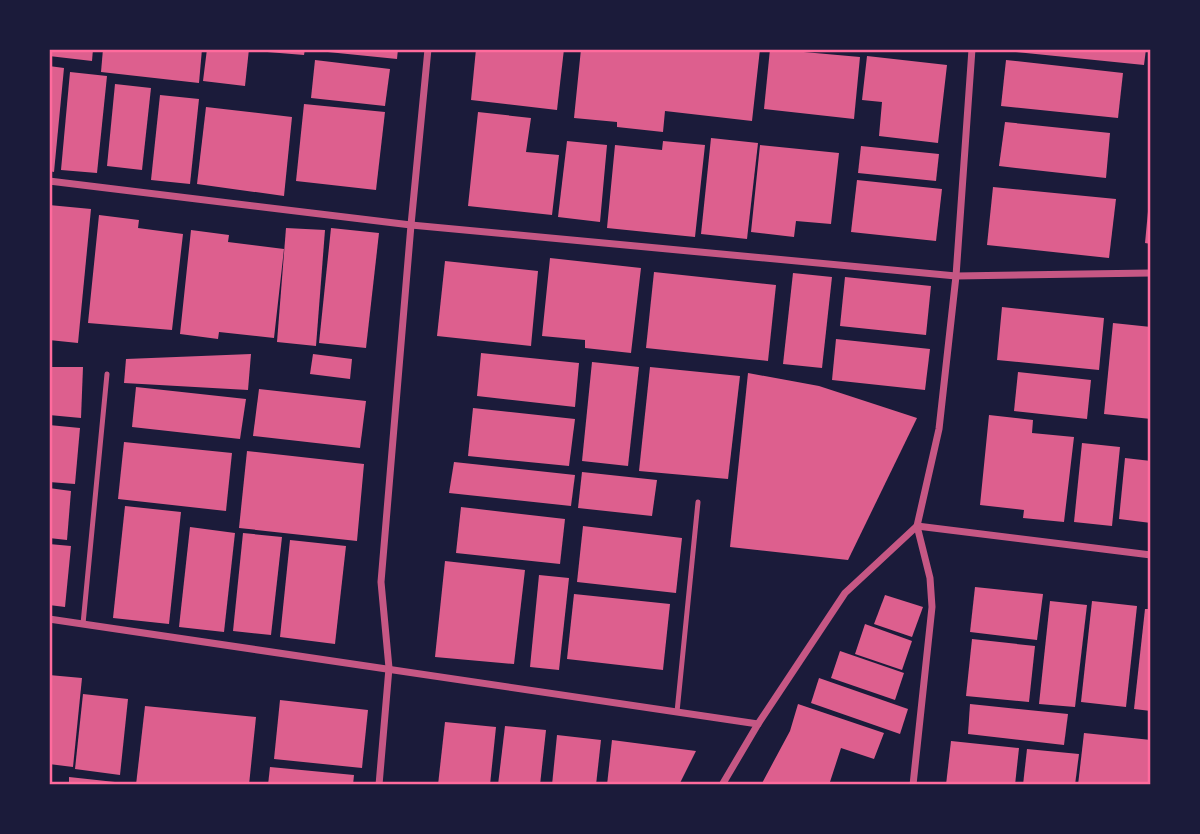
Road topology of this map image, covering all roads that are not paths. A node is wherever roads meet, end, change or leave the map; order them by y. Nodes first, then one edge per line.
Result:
1 (428, 49) edge
2 (972, 49) edge
3 (49, 181) edge
4 (411, 225) junction
5 (1151, 273) edge
6 (956, 276) junction
7 (107, 373) dead end
8 (698, 502) dead end
9 (917, 526) junction
10 (1151, 555) edge
11 (49, 620) edge
12 (83, 624) junction
13 (389, 668) junction
14 (677, 712) junction
15 (758, 724) junction
16 (379, 785) edge
17 (722, 785) edge
18 (913, 785) edge

1 - 4 street
2 - 6 street
3 - 4 street
4 - 6 street
4 - 13 street
5 - 6 street
6 - 9 street
7 - 12 lane
8 - 14 lane
9 - 10 street
9 - 15 street
9 - 18 street
11 - 12 street
12 - 13 street
13 - 14 street
13 - 16 street
14 - 15 street
15 - 17 street

